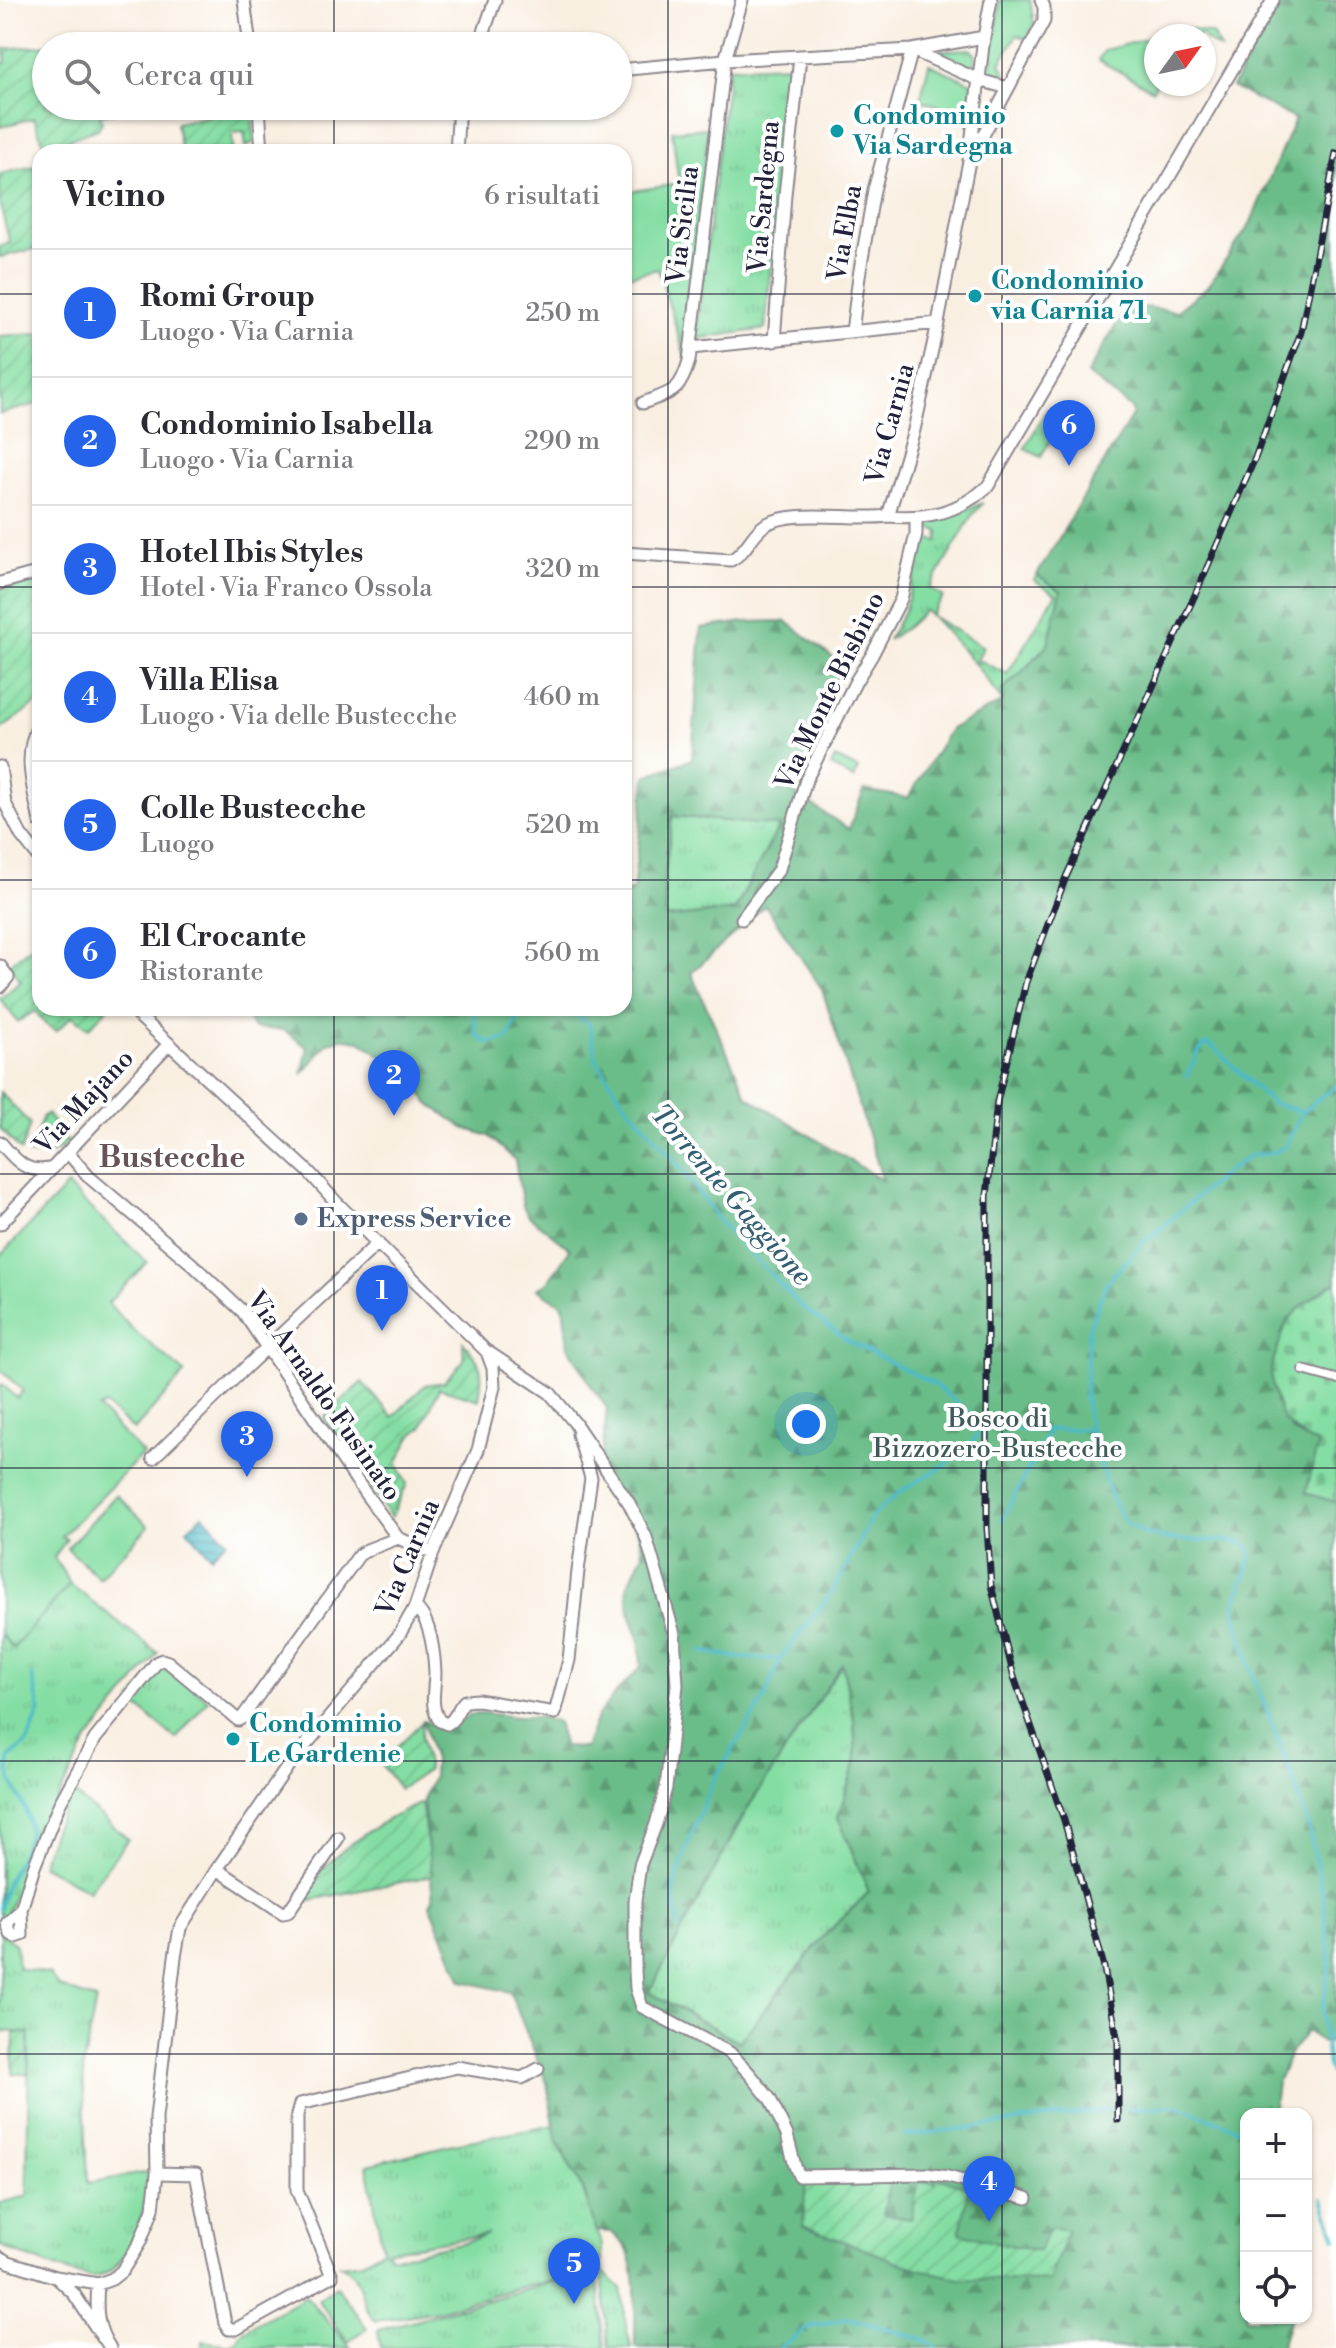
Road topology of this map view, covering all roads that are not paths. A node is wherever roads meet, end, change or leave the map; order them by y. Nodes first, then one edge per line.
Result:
1 (244, 0) edge
2 (495, 0) edge
3 (742, 0) edge
4 (991, 0) edge
5 (1041, 0) edge
6 (1273, 0) edge
7 (248, 32) edge
8 (484, 32) edge
9 (984, 37) junction
10 (912, 50) junction
11 (800, 57) junction
12 (725, 60) junction
13 (632, 69) edge
14 (979, 80) junction
15 (1008, 88) junction
16 (260, 120) edge
17 (458, 120) edge
18 (261, 144) edge
19 (457, 144) edge
20 (969, 161) junction
21 (938, 323) junction
22 (852, 332) junction
23 (774, 341) junction
24 (691, 348) junction
25 (643, 403) dead end
26 (888, 516) junction
27 (916, 518) junction
28 (632, 554) edge
29 (32, 574) edge
30 (0, 583) edge
31 (32, 739) edge
32 (0, 767) edge
33 (32, 784) edge
34 (32, 849) edge
35 (742, 919) dead end
36 (0, 966) edge
37 (0, 987) edge
38 (138, 1016) edge
39 (168, 1045) junction
40 (0, 1142) edge
41 (68, 1153) junction
42 (54, 1167) junction
43 (0, 1224) edge
44 (378, 1243) junction
45 (268, 1347) junction
46 (487, 1352) junction
47 (1303, 1370) dead end
48 (1336, 1379) edge
49 (574, 1422) junction
50 (153, 1458) dead end
51 (398, 1538) junction
52 (433, 1553) junction
53 (415, 1607) junction
54 (338, 1838) dead end
55 (217, 1869) junction
56 (21, 1910) dead end
57 (538, 2069) dead end
58 (157, 2173) junction
59 (1027, 2198) dead end
60 (0, 2257) edge
61 (56, 2277) junction
62 (98, 2284) junction
63 (107, 2343) edge

1 - 7 street
2 - 8 street
3 - 12 street, Via Sicilia
4 - 9 street, Via Carnia
5 - 15 street, Via Carnia
6 - 27 street
9 - 10 street
9 - 14 street, Via Carnia
10 - 11 street
10 - 14 street
10 - 22 street, Via Elba
11 - 12 street
11 - 23 street, Via Sardegna
12 - 13 street
12 - 24 street, Via Sicilia
14 - 15 street
14 - 20 street, Via Carnia
15 - 20 street, Via Carnia
16 - 18 street
17 - 19 street
20 - 21 street, Via Carnia
21 - 22 street
21 - 26 street, Via Carnia
22 - 23 street
23 - 24 street
24 - 25 street, Via Sicilia
26 - 27 street
26 - 28 street, Via Carnia
27 - 35 street, Via Monte Bisbino
29 - 30 street
31 - 33 street
32 - 34 street
36 - 37 street
38 - 39 street
39 - 41 street, Via Majano
39 - 44 street
40 - 42 street
41 - 42 street, Via Majano
41 - 45 street, Via Arnaldo Fusinato
42 - 43 street, Via Majano
44 - 45 street
44 - 46 street
45 - 50 street
45 - 51 street, Via Arnaldo Fusinato
46 - 49 street
46 - 52 street, Via Carnia
47 - 48 street
49 - 53 street
49 - 59 street
51 - 52 street, Via Arnaldo Fusinato
51 - 56 street, Via Arnaldo Fusinato
52 - 53 street, Via Carnia
53 - 55 street, Via Carnia
54 - 55 street
55 - 58 street, Via Carnia
57 - 58 street
58 - 62 street, Via Carnia
60 - 61 street
61 - 62 street
61 - 63 street
62 - 63 street

